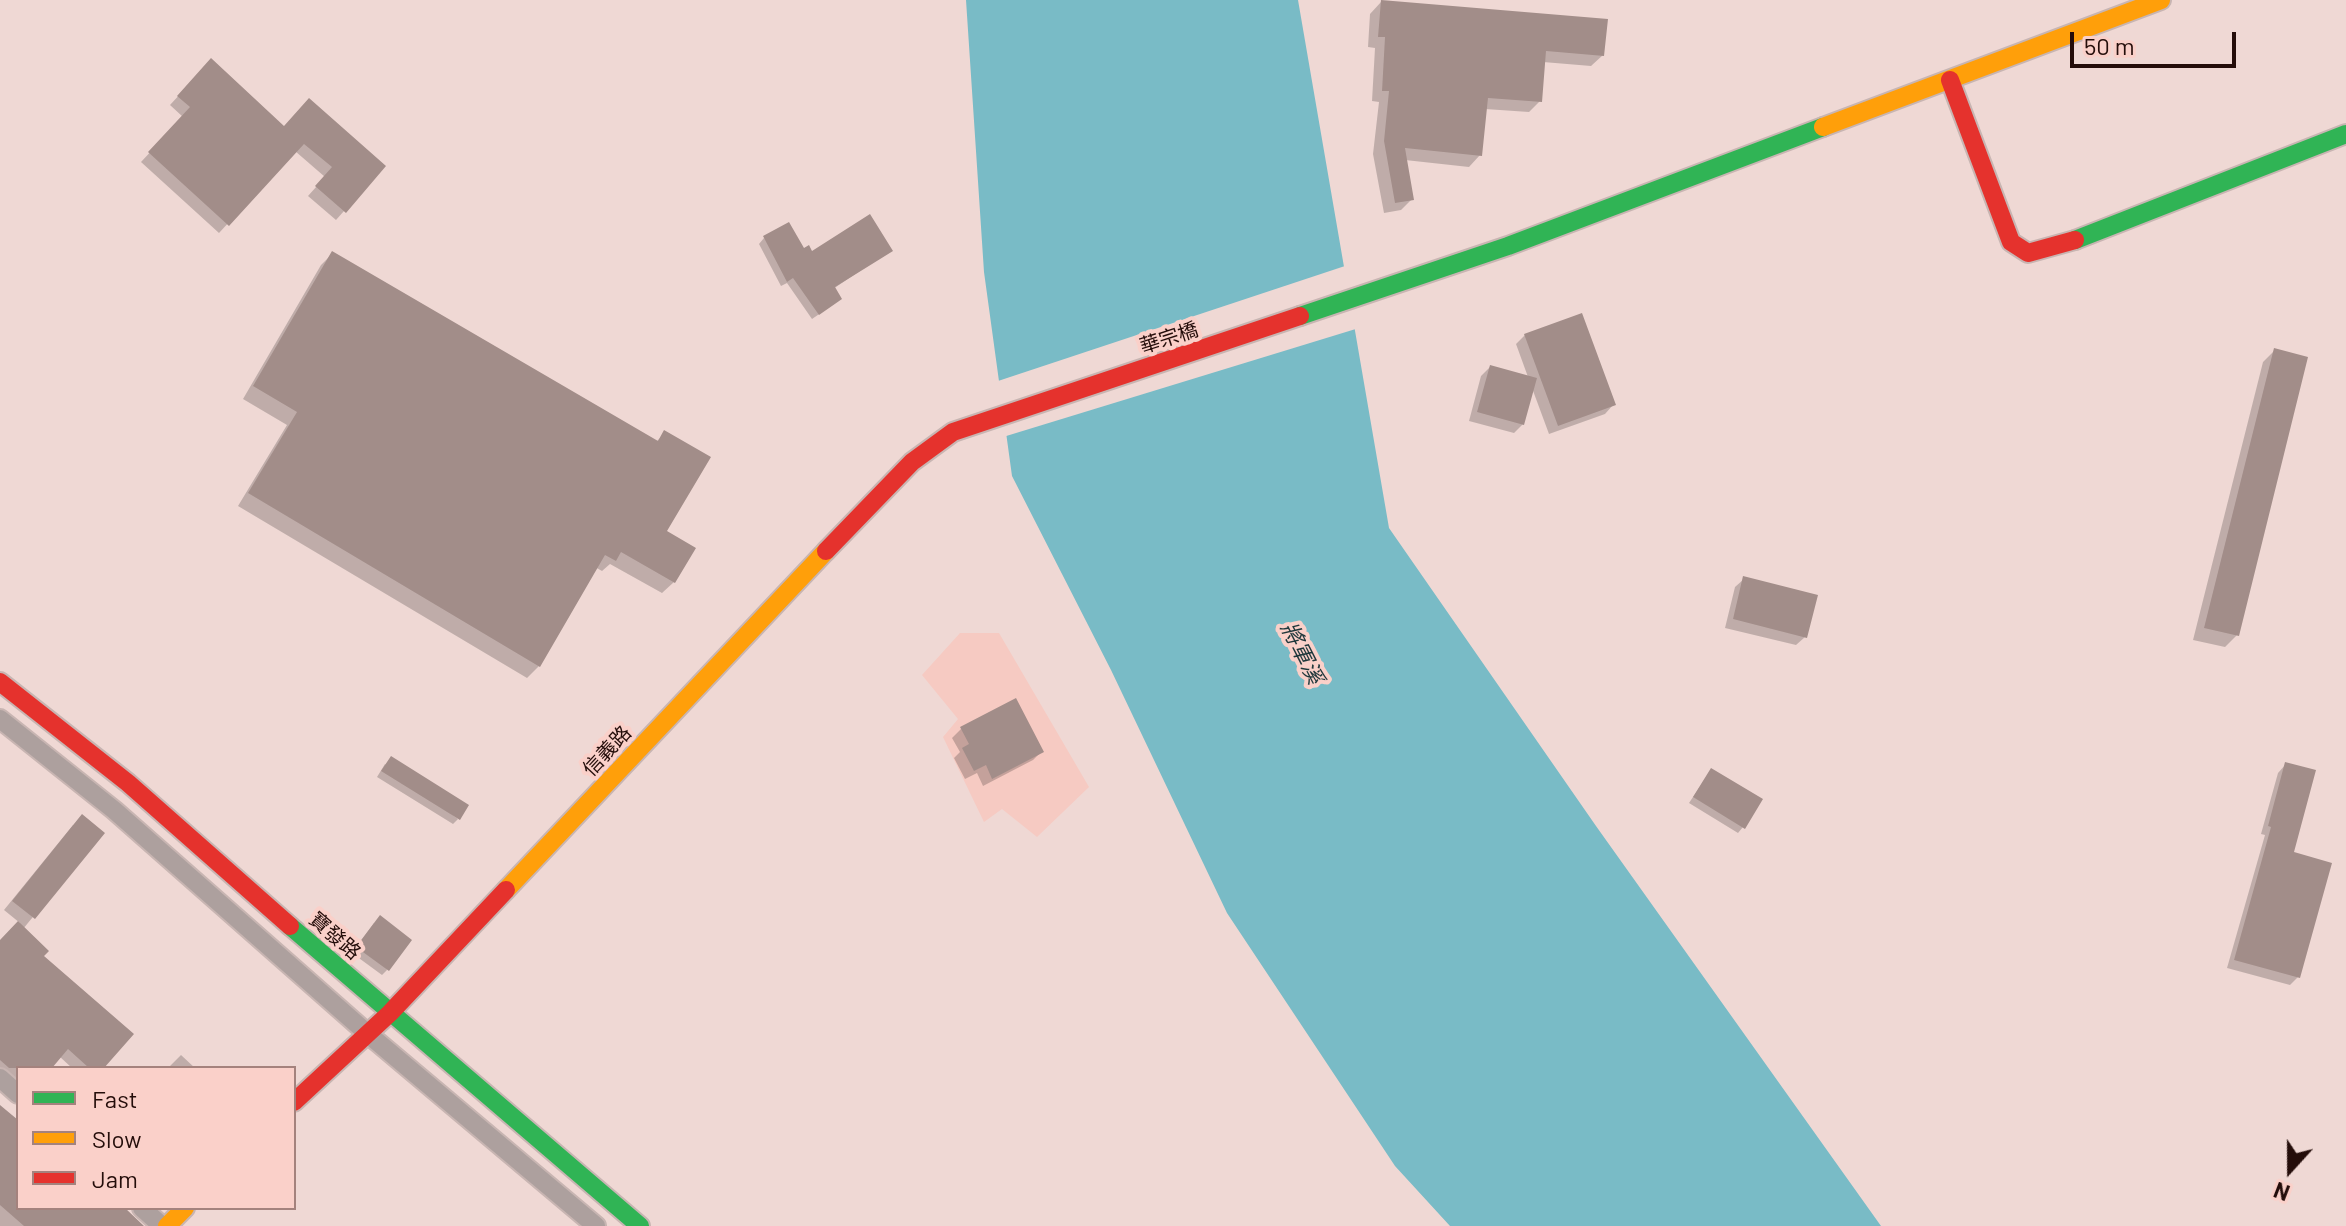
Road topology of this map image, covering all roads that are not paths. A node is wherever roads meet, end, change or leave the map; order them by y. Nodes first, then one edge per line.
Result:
1 (2161, 0) edge
2 (1950, 80) junction
3 (2346, 134) edge
4 (953, 432) joint
5 (0, 682) edge
6 (0, 719) edge
7 (390, 1013) junction
8 (368, 1034) junction
9 (0, 1078) edge
10 (16, 1092) edge
11 (296, 1100) edge
12 (144, 1210) edge
13 (183, 1210) edge
14 (164, 1226) edge
15 (596, 1226) edge
16 (640, 1226) edge

1 - 2 street, 華宗橋
2 - 3 street
2 - 4 street, 華宗橋
4 - 7 street, 信義路
5 - 7 street, 寶發路
6 - 8 street
7 - 8 street, 信義路
7 - 16 street, 寶發路
8 - 11 street, 信義路
8 - 15 street
9 - 10 street
12 - 14 street
13 - 14 street

